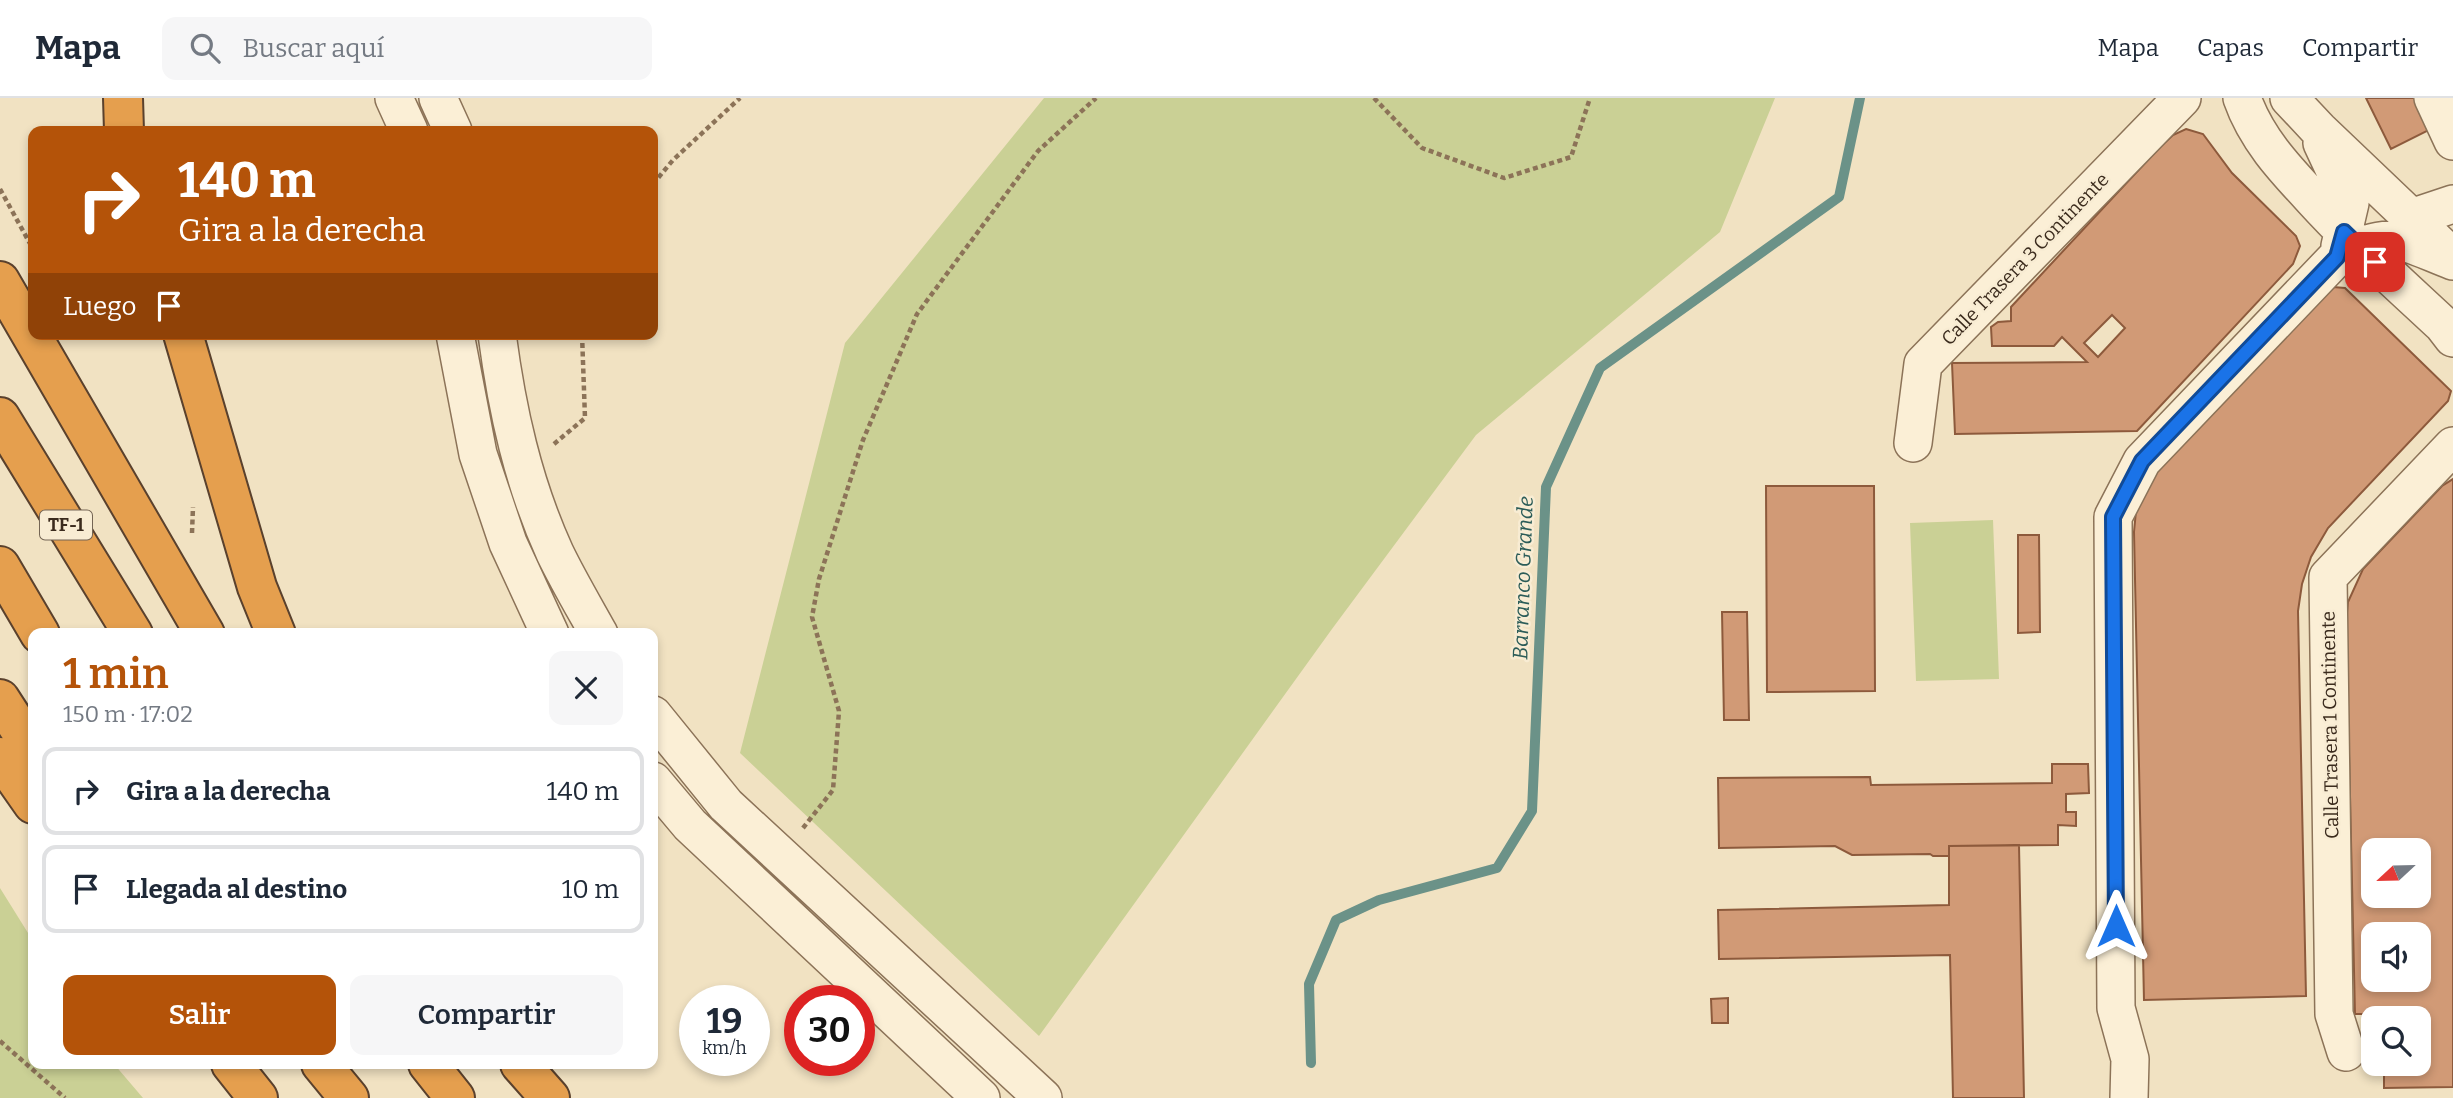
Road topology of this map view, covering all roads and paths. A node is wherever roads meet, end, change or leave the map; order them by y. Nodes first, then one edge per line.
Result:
1 (123, 98) edge
2 (394, 98) edge
3 (439, 98) edge
4 (740, 98) edge
5 (1096, 98) edge
6 (1374, 98) edge
7 (1590, 98) edge
8 (2182, 98) edge
9 (2242, 98) edge
10 (2433, 98) edge
11 (2310, 110) edge
12 (124, 126) edge
13 (407, 126) edge
14 (451, 126) edge
15 (2453, 141) edge
16 (658, 178) edge
17 (0, 189) edge
18 (2453, 204) edge
19 (2411, 218) junction
20 (28, 240) edge
21 (2346, 245) junction
22 (2453, 259) edge
23 (0, 281) edge
24 (28, 329) edge
25 (2453, 338) edge
26 (34, 340) edge
27 (185, 340) edge
28 (456, 340) edge
29 (498, 340) edge
30 (582, 340) edge
31 (0, 417) edge
32 (1913, 443) dead end
33 (2453, 446) edge
34 (523, 470) junction
35 (192, 502) dead end
36 (185, 529) dead end
37 (0, 566) edge
38 (36, 628) edge
39 (129, 628) edge
40 (202, 628) edge
41 (274, 628) edge
42 (547, 628) edge
43 (596, 628) edge
44 (0, 699) edge
45 (658, 721) edge
46 (28, 742) edge
47 (0, 757) edge
48 (658, 787) edge
49 (28, 797) edge
50 (782, 857) junction
51 (0, 1041) edge
52 (2346, 1052) dead end
53 (28, 1066) edge
54 (32, 1069) edge
55 (235, 1069) edge
56 (325, 1069) edge
57 (432, 1069) edge
58 (524, 1069) edge
59 (65, 1098) edge
60 (258, 1098) edge
61 (349, 1098) edge
62 (455, 1098) edge
63 (550, 1098) edge
64 (981, 1098) edge
65 (1043, 1098) edge
66 (2129, 1098) edge

1 - 12 highway
2 - 13 street
3 - 14 street
4 - 16 path
5 - 50 path
6 - 7 path
8 - 32 street, Calle Trasera 3 Continente
9 - 21 street
10 - 15 street
11 - 19 street
11 - 21 street
17 - 20 path
18 - 19 street
19 - 22 street
21 - 22 street
21 - 25 street
21 - 66 street
23 - 24 highway
26 - 40 highway
27 - 41 highway
28 - 42 street
29 - 34 street
30 - 34 path
31 - 39 highway, TF-1
33 - 52 street, Calle Trasera 1 Continente
34 - 43 street
35 - 36 path
37 - 38 highway
44 - 46 highway
45 - 50 street
47 - 49 highway
48 - 64 street
50 - 65 street
51 - 53 path
54 - 59 path
55 - 60 highway
56 - 61 highway
57 - 62 highway
58 - 63 highway

